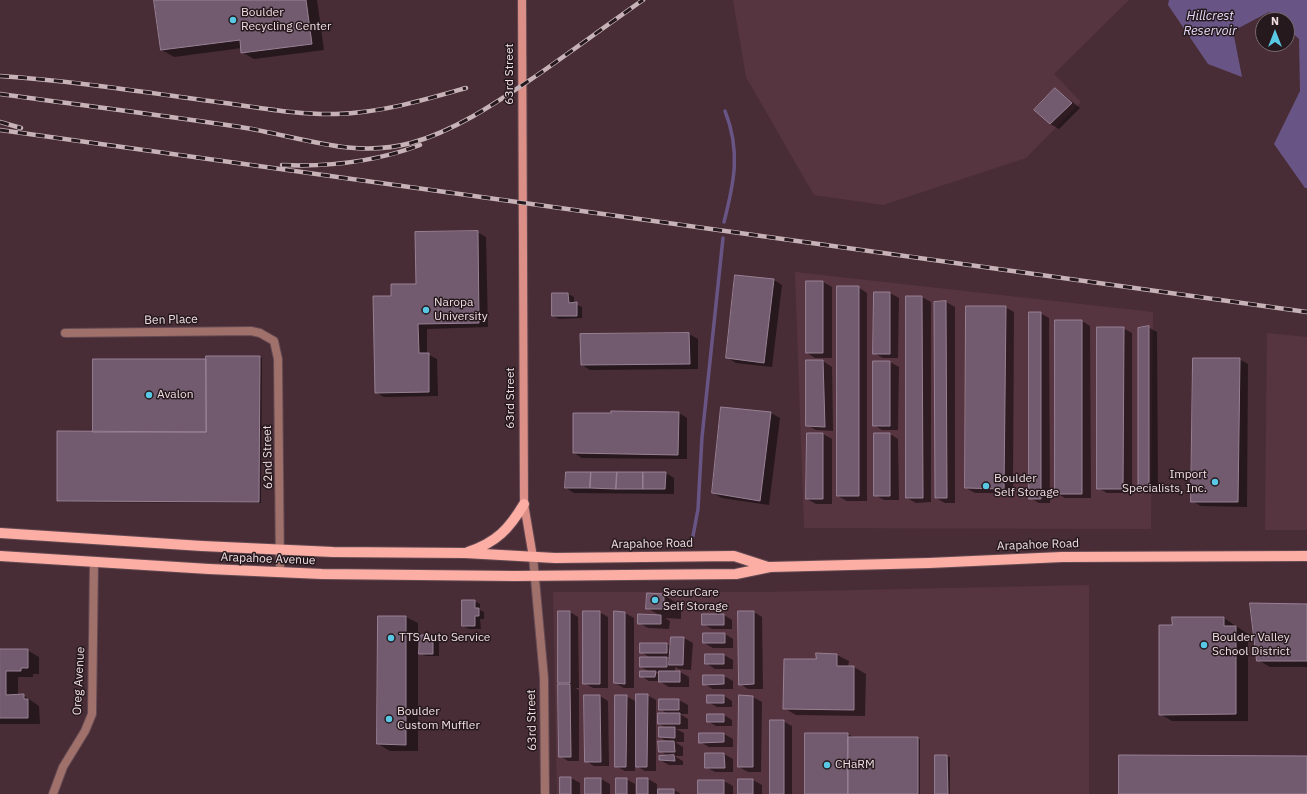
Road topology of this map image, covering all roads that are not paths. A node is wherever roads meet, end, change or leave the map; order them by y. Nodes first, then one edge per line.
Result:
1 (522, 0) edge
2 (65, 333) dead end
3 (274, 341) joint
4 (524, 504) junction
5 (0, 533) edge
6 (280, 550) junction
7 (465, 553) junction
8 (0, 556) edge
9 (1307, 556) edge
10 (533, 557) junction
11 (94, 561) junction
12 (770, 567) junction
13 (280, 573) junction
14 (536, 575) junction
15 (53, 794) edge
16 (545, 794) edge

1 - 4 street, 63rd Street
2 - 3 street, Ben Place
3 - 6 street, 62nd Street
4 - 7 main road
4 - 10 street, 63rd Street
5 - 6 main road, Arapahoe Avenue
6 - 7 main road, Arapahoe Avenue
6 - 13 street, 62nd Street
7 - 10 main road, Arapahoe Avenue
8 - 11 main road, Arapahoe Avenue
9 - 12 main road, Arapahoe Road
10 - 12 main road, Arapahoe Road
10 - 14 street, 63rd Street
11 - 13 main road, Arapahoe Avenue
11 - 15 street, Oreg Avenue
12 - 14 main road, Arapahoe Road
13 - 14 main road, Arapahoe Avenue
14 - 16 street, 63rd Street

